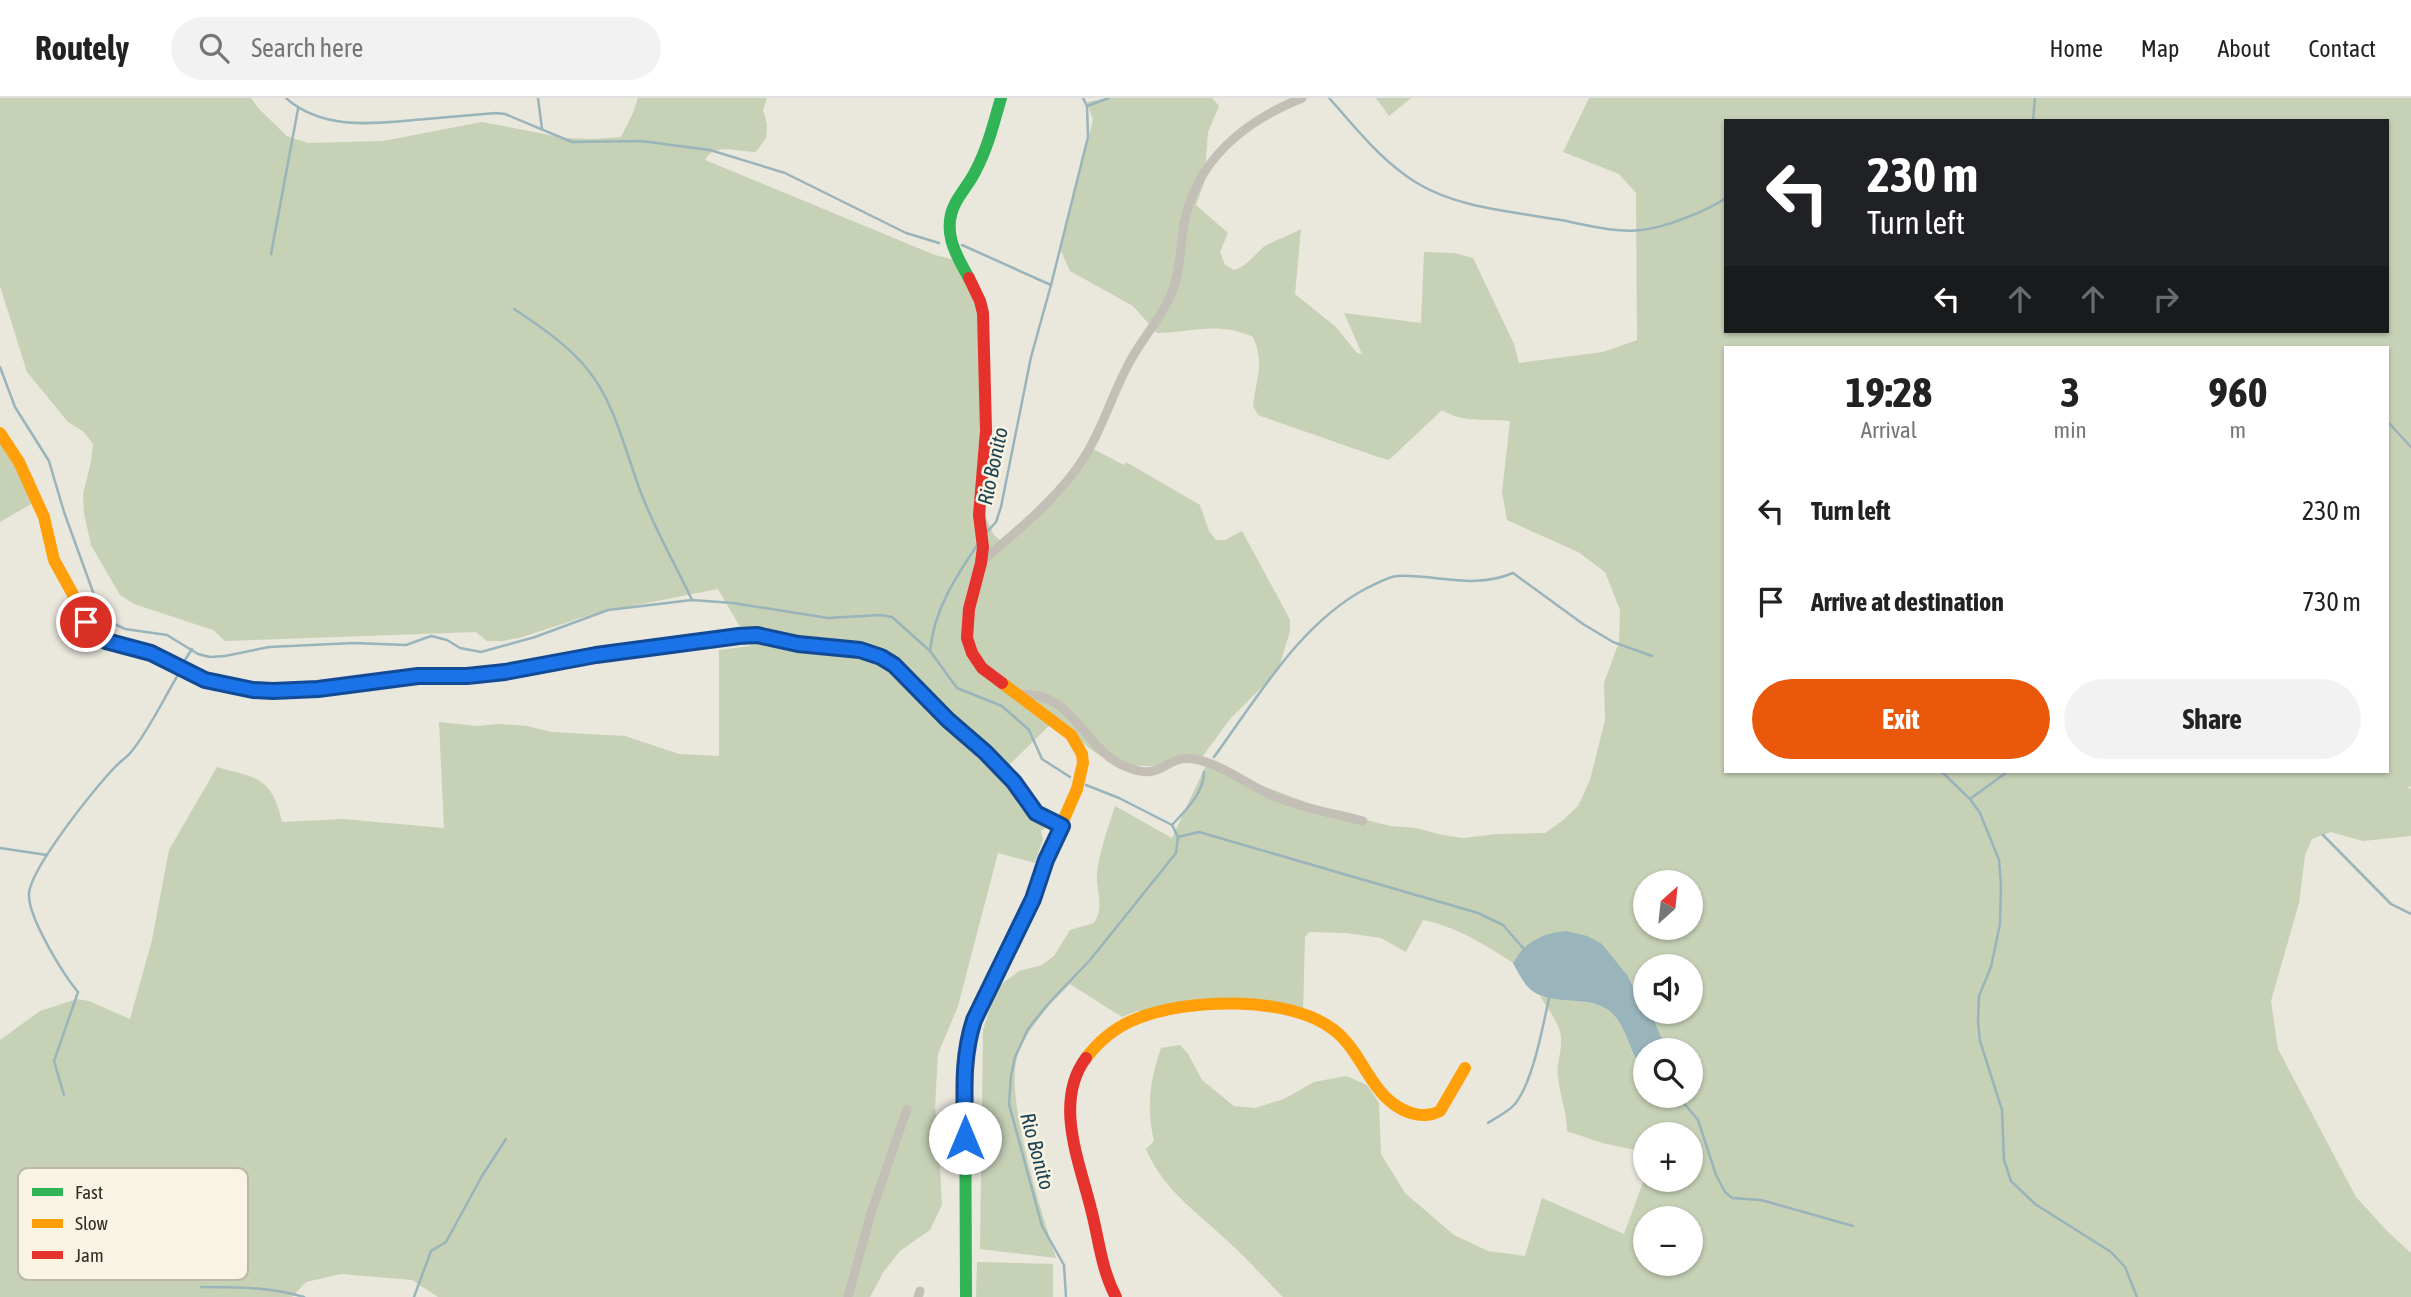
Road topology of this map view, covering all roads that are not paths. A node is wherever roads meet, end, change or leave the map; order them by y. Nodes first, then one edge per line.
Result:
1 (1001, 98) edge
2 (1303, 98) edge
3 (0, 433) edge
4 (981, 562) junction
5 (1018, 695) junction
6 (1363, 821) dead end
7 (1062, 826) junction
8 (1465, 1068) dead end
9 (907, 1108) dead end
10 (848, 1297) edge
11 (966, 1297) edge
12 (1116, 1297) edge

1 - 4 street
2 - 4 street
3 - 7 street
4 - 5 street
5 - 6 street
5 - 7 street
7 - 11 street
8 - 12 street
9 - 10 street

